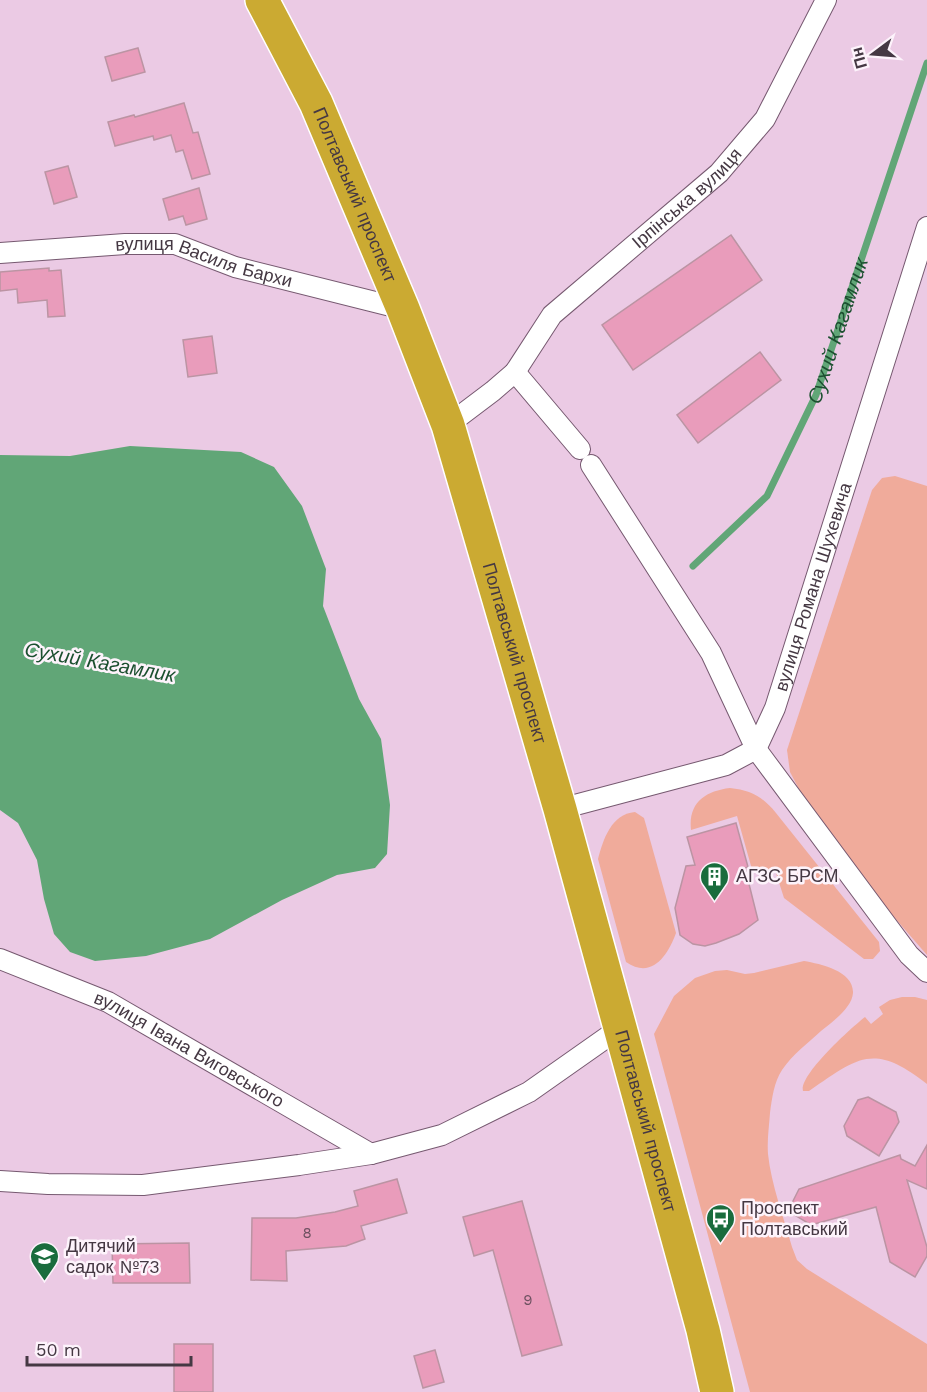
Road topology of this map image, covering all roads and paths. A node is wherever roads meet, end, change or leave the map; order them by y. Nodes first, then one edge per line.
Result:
1 (262, 0) edge
2 (826, 0) edge
3 (927, 227) edge
4 (0, 253) edge
5 (403, 309) junction
6 (515, 372) junction
7 (448, 425) junction
8 (580, 449) dead end
9 (591, 465) dead end
10 (756, 749) junction
11 (560, 809) junction
12 (0, 959) edge
13 (927, 972) edge
14 (620, 1028) junction
15 (371, 1154) junction
16 (0, 1181) edge
17 (704, 1330) junction
18 (717, 1392) edge
19 (727, 1392) edge

1 - 5 highway, Полтавський проспект
2 - 6 street, Ірпінська вулиця
3 - 10 street, вулиця Романа Шухевича
4 - 5 street, вулиця Василя Бархи
5 - 7 highway, Полтавський проспект
6 - 7 street, Ірпінська вулиця
6 - 8 street
7 - 11 highway, Полтавський проспект
9 - 10 street
10 - 11 street
10 - 13 street
11 - 14 highway, Полтавський проспект
12 - 15 street, вулиця Івана Виговського
14 - 15 street
14 - 17 highway, Полтавський проспект
15 - 16 street
17 - 18 highway
17 - 19 highway

